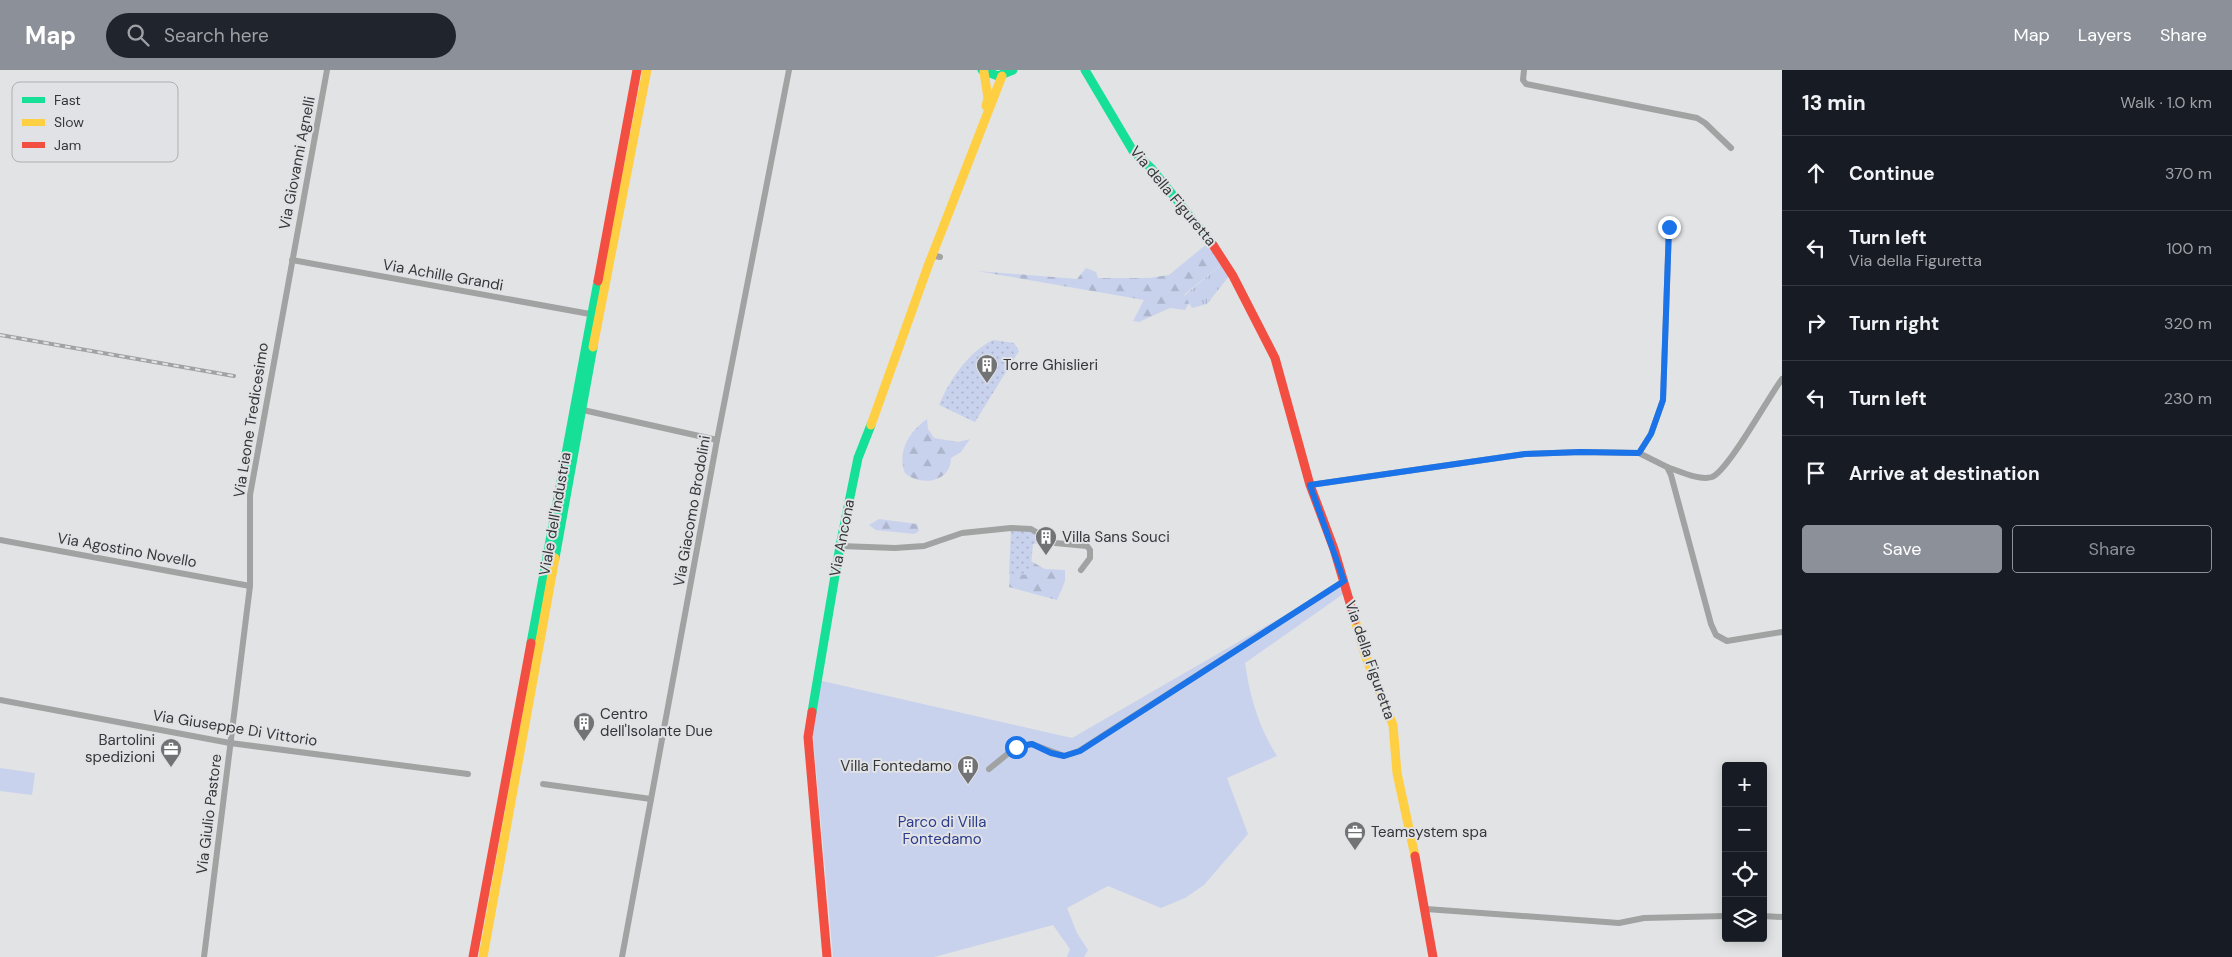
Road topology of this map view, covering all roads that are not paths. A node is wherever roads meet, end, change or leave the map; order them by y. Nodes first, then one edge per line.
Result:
1 (327, 70) edge
2 (637, 70) edge
3 (647, 70) edge
4 (789, 70) edge
5 (1013, 70) edge
6 (1085, 70) edge
7 (1524, 70) edge
8 (983, 71) edge
9 (1002, 76) junction
10 (978, 138) junction
11 (1731, 148) dead end
12 (1669, 227) dead end
13 (292, 260) junction
14 (590, 314) junction
15 (1782, 379) edge
16 (582, 410) junction
17 (717, 440) junction
18 (1639, 453) junction
19 (1667, 467) junction
20 (1310, 485) junction
21 (0, 540) edge
22 (840, 546) junction
23 (1081, 570) dead end
24 (1344, 581) junction
25 (250, 586) junction
26 (1782, 632) edge
27 (0, 700) edge
28 (230, 743) junction
29 (989, 769) dead end
30 (468, 774) dead end
31 (543, 784) dead end
32 (651, 799) junction
33 (1426, 909) junction
34 (1722, 916) edge
35 (1767, 916) edge
36 (1782, 917) edge
37 (204, 957) edge
38 (473, 957) edge
39 (483, 957) edge
40 (622, 957) edge
41 (827, 957) edge
42 (1433, 957) edge

1 - 13 street, Via Giovanni Agnelli
2 - 14 main road, Viale dell'Industria
3 - 16 main road, Viale dell'Industria
4 - 17 street, Via Giacomo Brodolini
5 - 9 main road
6 - 20 main road, Via della Figuretta
7 - 11 street
8 - 9 main road, Via Ancona
8 - 10 main road, Via Ancona
9 - 10 main road, Via Ancona
10 - 22 main road, Via Ancona
12 - 18 street
13 - 14 street, Via Achille Grandi
13 - 25 street, Via Leone Tredicesimo
14 - 38 main road, Viale dell'Industria
15 - 19 street
16 - 17 street
16 - 39 main road, Viale dell'Industria
17 - 32 street, Via Giacomo Brodolini
18 - 19 street
18 - 20 street
19 - 26 street
20 - 24 main road, Via della Figuretta
21 - 25 street, Via Agostino Novello
22 - 23 street
22 - 41 main road, Via Ancona
24 - 29 street
24 - 33 main road, Via della Figuretta
25 - 28 street, Via Giulio Pastore
27 - 28 street, Via Giuseppe Di Vittorio
28 - 30 street, Via Giuseppe Di Vittorio
28 - 37 street, Via Giulio Pastore
31 - 32 street
32 - 40 street, Via Giacomo Brodolini
33 - 34 street
33 - 42 main road, Via della Figuretta
35 - 36 street

